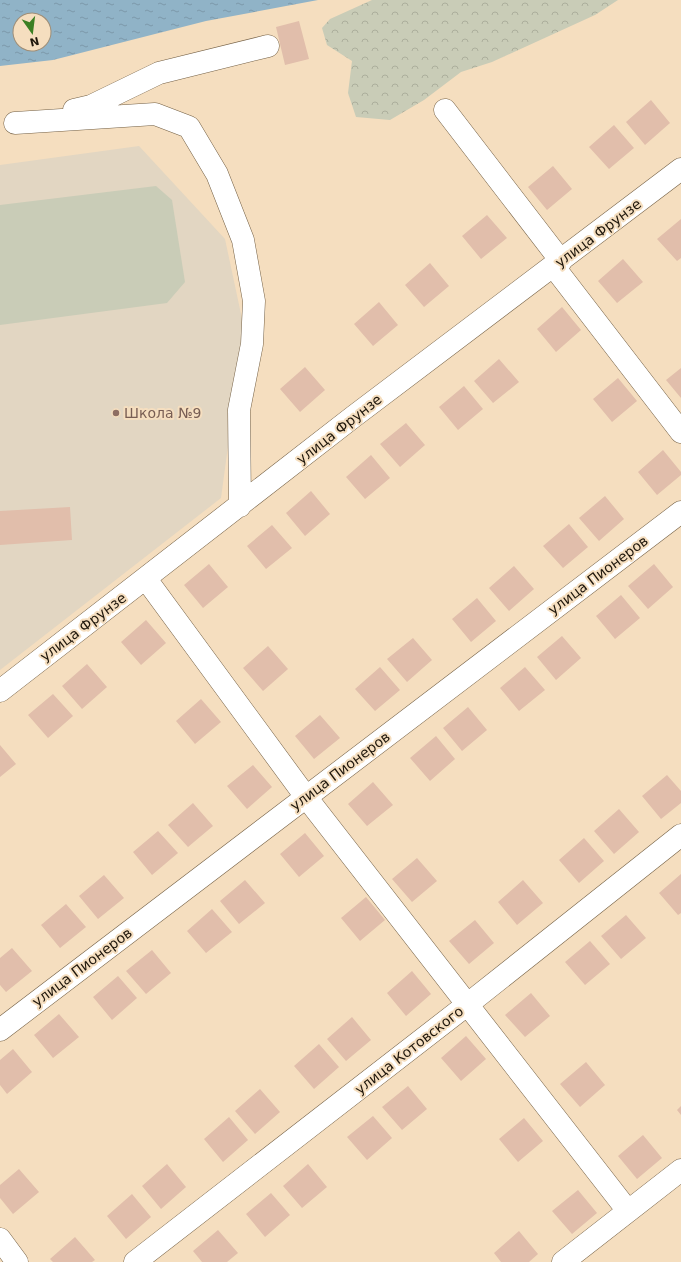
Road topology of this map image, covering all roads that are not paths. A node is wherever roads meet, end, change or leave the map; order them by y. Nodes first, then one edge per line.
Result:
1 (268, 46) dead end
2 (445, 110) dead end
3 (8, 123) edge
4 (681, 169) edge
5 (557, 264) junction
6 (681, 432) edge
7 (240, 506) junction
8 (681, 512) edge
9 (146, 579) junction
10 (0, 691) edge
11 (306, 797) junction
12 (681, 835) edge
13 (468, 1004) junction
14 (0, 1030) edge
15 (681, 1170) edge
16 (628, 1212) junction
17 (0, 1239) edge
18 (17, 1262) edge
19 (135, 1262) edge
20 (562, 1262) edge

1 - 3 street
2 - 5 street
3 - 7 street
4 - 5 street, улица Фрунзе
5 - 6 street
5 - 7 street, улица Фрунзе
7 - 9 street, улица Фрунзе
8 - 11 street, улица Пионеров
9 - 10 street, улица Фрунзе
9 - 11 street
11 - 13 street
11 - 14 street, улица Пионеров
12 - 13 street, улица Котовского
13 - 16 street
13 - 19 street, улица Котовского
15 - 16 street
16 - 20 street
17 - 18 street

